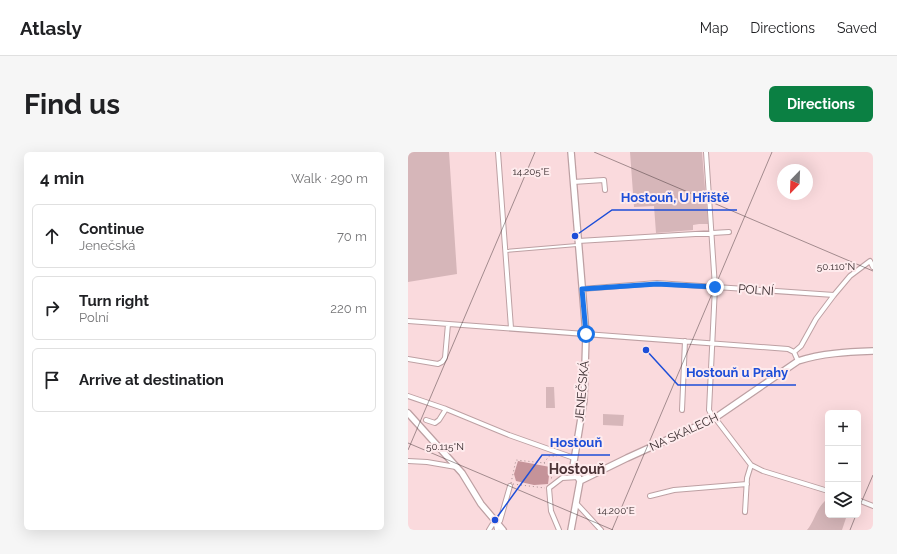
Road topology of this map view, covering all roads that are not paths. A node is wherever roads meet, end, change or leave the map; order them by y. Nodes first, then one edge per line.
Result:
1 (498, 152) edge
2 (571, 152) edge
3 (706, 152) edge
4 (573, 182) junction
5 (605, 190) dead end
6 (729, 232) dead end
7 (712, 233) junction
8 (578, 243) junction
9 (505, 251) junction
10 (873, 267) edge
11 (715, 287) junction
12 (582, 289) junction
13 (834, 295) junction
14 (408, 321) edge
15 (448, 324) junction
16 (511, 328) junction
17 (586, 334) junction
18 (685, 341) junction
19 (712, 343) junction
20 (873, 351) edge
21 (794, 352) junction
22 (408, 359) edge
23 (798, 361) junction
24 (408, 396) edge
25 (446, 409) junction
26 (682, 410) dead end
27 (408, 413) edge
28 (715, 418) junction
29 (426, 420) dead end
30 (574, 458) junction
31 (408, 461) edge
32 (751, 464) junction
33 (456, 467) junction
34 (580, 479) junction
35 (747, 484) junction
36 (510, 485) road end
37 (825, 490) edge
38 (650, 496) dead end
39 (861, 501) edge
40 (577, 504) junction
41 (873, 506) edge
42 (746, 512) dead end
43 (496, 524) junction
44 (489, 530) edge
45 (497, 530) edge
46 (503, 530) edge
47 (559, 530) edge
48 (571, 530) edge
49 (601, 530) edge

1 - 9 street
2 - 4 street, JENEČSKÁ
3 - 7 street
4 - 5 street
4 - 8 street, JENEČSKÁ
6 - 7 street
7 - 8 street
7 - 11 street
8 - 9 lane
8 - 12 street, JENEČSKÁ
9 - 16 street
10 - 13 street
11 - 12 street, POLNÍ
11 - 13 street, POLNÍ
11 - 19 street
12 - 17 street, JENEČSKÁ
13 - 21 street
14 - 15 street
15 - 16 street
15 - 22 street
16 - 17 street
17 - 18 street
17 - 30 street, JENEČSKÁ
18 - 19 street
18 - 26 street
19 - 21 street
19 - 28 street
20 - 23 street, NA SKALECH
21 - 23 street
23 - 28 street, NA SKALECH
24 - 25 street
25 - 29 street
25 - 30 street
27 - 33 street
28 - 32 street
28 - 34 street, NA SKALECH
30 - 34 street, JENEČSKÁ
31 - 33 street
32 - 35 street
32 - 37 street
33 - 43 street
34 - 40 street, JENEČSKÁ
34 - 47 street
35 - 38 street
35 - 42 street
36 - 43 street
39 - 41 street
40 - 48 street, JENEČSKÁ
40 - 49 street
43 - 44 street
43 - 45 street
43 - 46 street

